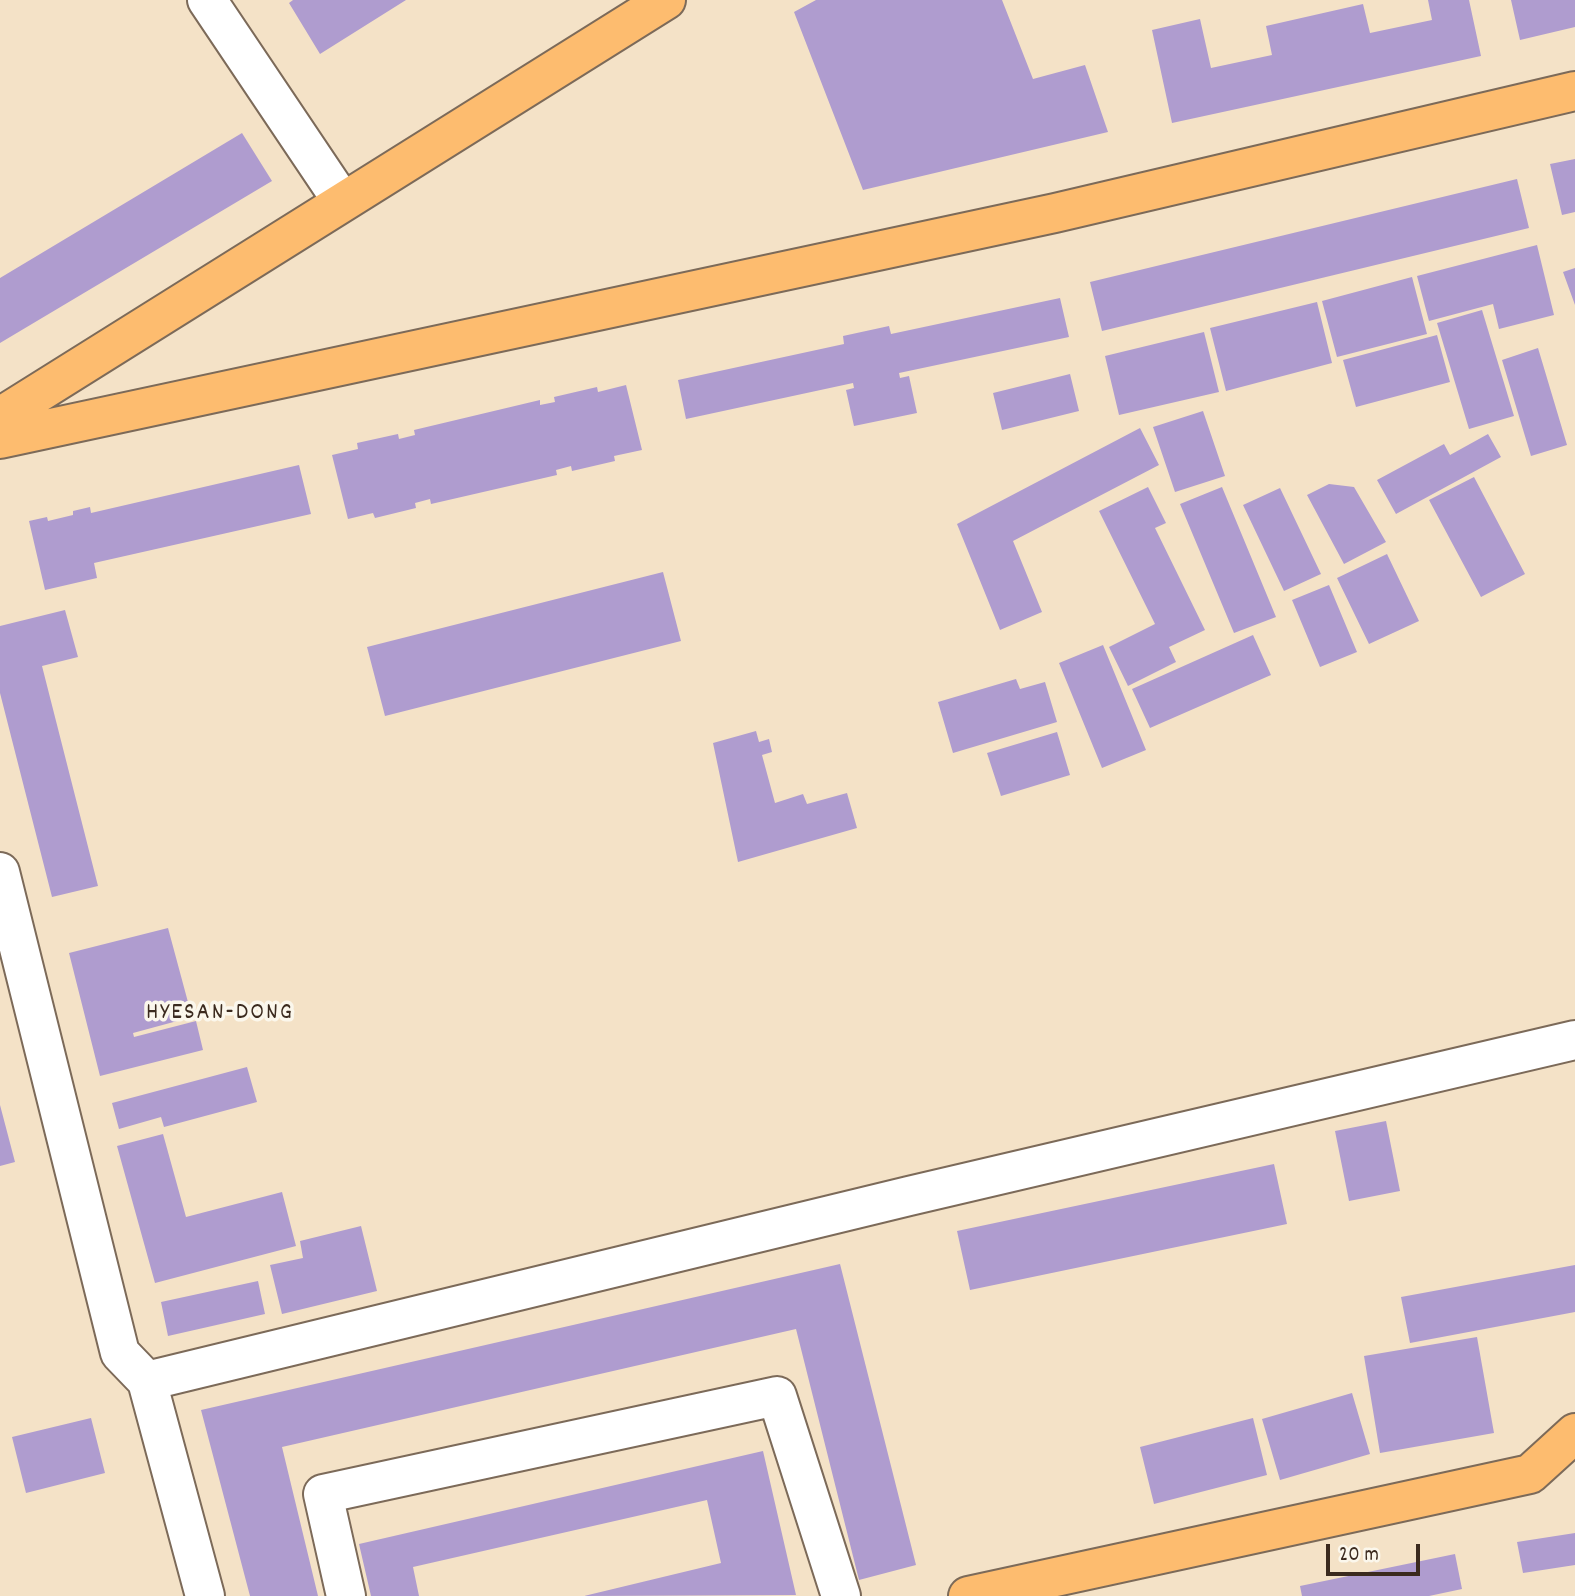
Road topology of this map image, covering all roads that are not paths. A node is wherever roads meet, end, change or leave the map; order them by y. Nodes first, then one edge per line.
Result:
1 (207, 0) edge
2 (666, 0) edge
3 (1575, 91) edge
4 (342, 201) junction
5 (0, 417) edge
6 (0, 439) edge
7 (0, 872) edge
8 (1575, 1040) edge
9 (147, 1381) junction
10 (1575, 1433) edge
11 (205, 1596) edge
12 (346, 1596) edge
13 (841, 1596) edge
14 (968, 1596) edge

1 - 4 street
2 - 4 main road
3 - 6 main road
4 - 5 main road
7 - 9 street
8 - 9 street
9 - 11 street
10 - 14 main road
12 - 13 street

